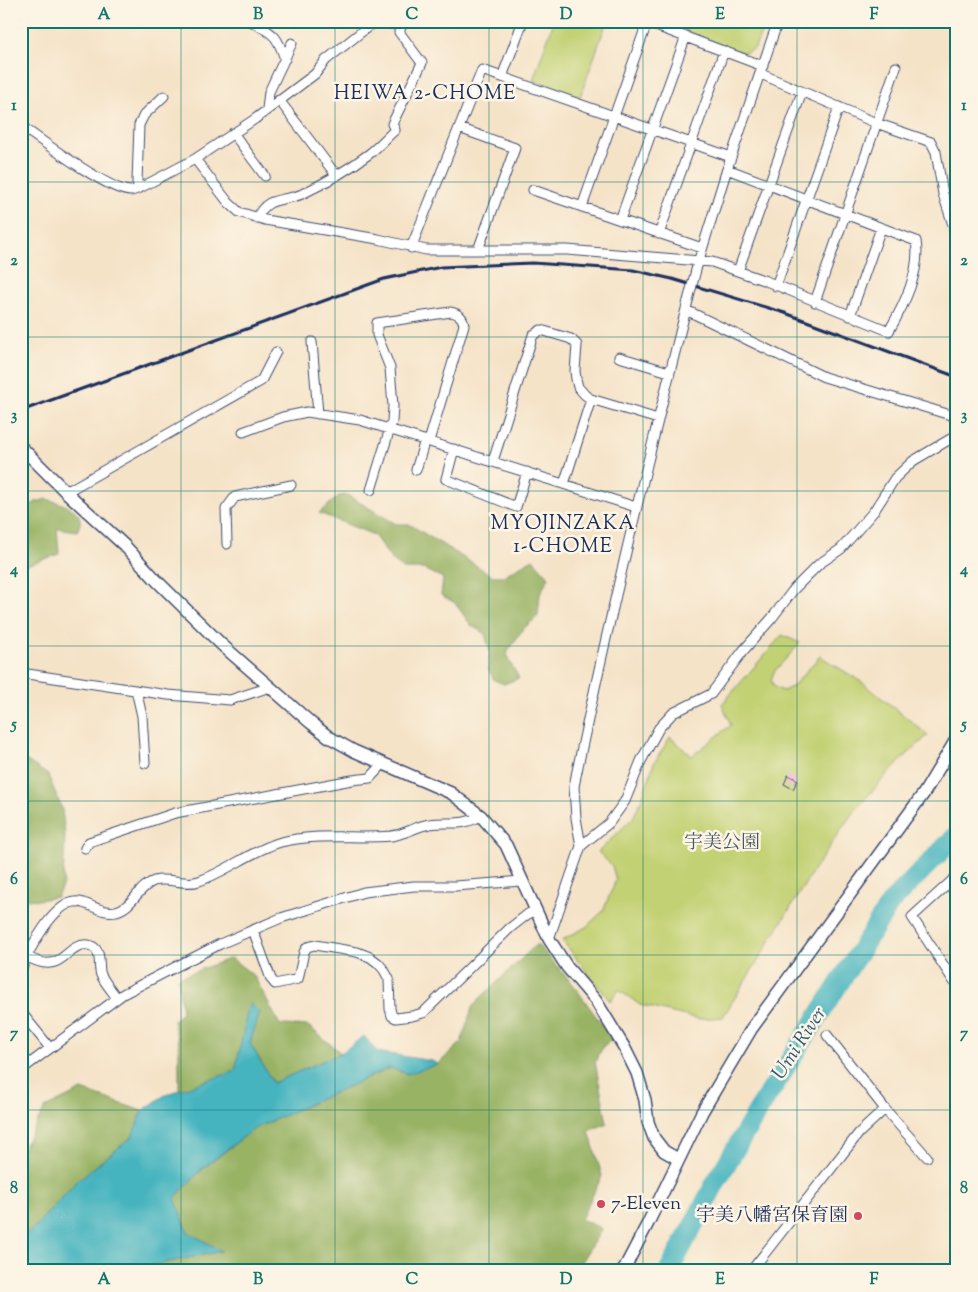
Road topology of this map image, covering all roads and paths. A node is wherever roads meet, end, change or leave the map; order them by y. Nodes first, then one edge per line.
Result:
1 (251, 21) edge
2 (523, 21) edge
3 (778, 21) edge
4 (374, 22) edge
5 (645, 22) edge
6 (404, 23) edge
7 (686, 36) junction
8 (292, 43) dead end
9 (724, 51) junction
10 (285, 59) junction
11 (896, 67) dead end
12 (762, 70) junction
13 (502, 77) junction
14 (802, 92) junction
15 (164, 96) dead end
16 (279, 100) junction
17 (839, 107) junction
18 (267, 109) junction
19 (615, 116) junction
20 (876, 123) junction
21 (21, 126) edge
22 (459, 128) junction
23 (653, 130) junction
24 (233, 133) junction
25 (691, 143) junction
26 (732, 157) junction
27 (195, 159) junction
28 (728, 169) junction
29 (336, 175) junction
30 (266, 176) dead end
31 (768, 184) junction
32 (140, 188) junction
33 (533, 190) dead end
34 (806, 199) junction
35 (582, 207) junction
36 (845, 214) junction
37 (257, 218) junction
38 (620, 220) junction
39 (881, 228) junction
40 (659, 234) junction
41 (957, 237) edge
42 (411, 248) junction
43 (702, 248) junction
44 (478, 250) junction
45 (698, 263) junction
46 (738, 271) junction
47 (776, 286) junction
48 (815, 302) junction
49 (687, 305) junction
50 (850, 316) junction
51 (312, 342) dead end
52 (276, 352) dead end
53 (619, 357) dead end
54 (669, 372) junction
55 (591, 400) junction
56 (318, 414) junction
57 (957, 417) edge
58 (658, 418) junction
59 (390, 429) junction
60 (244, 432) dead end
61 (957, 435) edge
62 (427, 440) junction
63 (21, 447) edge
64 (454, 449) junction
65 (494, 461) junction
66 (416, 470) dead end
67 (527, 472) junction
68 (564, 484) junction
69 (292, 485) dead end
70 (371, 490) dead end
71 (66, 492) junction
72 (636, 507) junction
73 (227, 544) dead end
74 (21, 673) edge
75 (270, 687) junction
76 (136, 690) junction
77 (957, 738) edge
78 (145, 763) dead end
79 (384, 764) junction
80 (481, 816) junction
81 (580, 846) junction
82 (85, 848) dead end
83 (957, 876) edge
84 (522, 881) junction
85 (535, 911) junction
86 (253, 930) junction
87 (549, 939) junction
88 (28, 957) junction
89 (21, 971) edge
90 (957, 986) edge
91 (117, 998) junction
92 (21, 1010) edge
93 (828, 1035) dead end
94 (50, 1048) junction
95 (21, 1070) edge
96 (885, 1108) junction
97 (927, 1157) dead end
98 (678, 1159) junction
99 (623, 1271) edge
100 (751, 1271) edge

1 - 10 street
2 - 13 street
3 - 12 street
4 - 6 street
4 - 16 street
5 - 7 street
5 - 19 street
6 - 29 street
7 - 9 street
7 - 23 street
8 - 10 street
9 - 12 street
9 - 25 street
10 - 18 street
11 - 20 street
12 - 14 street
12 - 26 street
13 - 19 street
13 - 22 street
14 - 17 street
14 - 31 street
15 - 32 street
16 - 18 street
16 - 29 street
17 - 20 street
17 - 34 street
18 - 24 street
19 - 23 street
19 - 35 street
20 - 36 street
20 - 41 street
21 - 32 street
22 - 42 street
22 - 44 street
23 - 25 street
23 - 38 street
24 - 27 street
24 - 30 street
25 - 26 street
25 - 40 street
26 - 28 street
27 - 32 street
27 - 37 street
28 - 31 street
28 - 43 street
29 - 37 street
31 - 34 street
31 - 46 street
33 - 35 street
34 - 36 street
34 - 47 street
35 - 38 street
36 - 39 street
36 - 48 street
37 - 42 street
38 - 40 street
39 - 50 street
39 - 50 street
40 - 43 street
42 - 44 street
43 - 45 street
44 - 45 street
45 - 46 street
45 - 49 street, bridge
46 - 47 street
47 - 48 street
48 - 50 street
49 - 54 street
49 - 57 street
51 - 56 street
52 - 71 street
53 - 54 street
54 - 58 street
55 - 58 street
55 - 65 street
55 - 68 street
56 - 59 street
56 - 60 street
58 - 72 street
59 - 62 street
59 - 62 street
59 - 70 street
61 - 81 street
62 - 64 street
62 - 66 street
63 - 71 street
64 - 65 street
64 - 67 street
65 - 67 street
67 - 68 street
68 - 72 street
69 - 73 street
71 - 75 street
72 - 81 street
74 - 76 street
75 - 76 street
75 - 79 street
76 - 78 street
77 - 98 street
79 - 80 street
79 - 82 street
80 - 84 street
80 - 88 street
81 - 87 street
83 - 90 street
84 - 85 street
84 - 86 street
85 - 86 street
85 - 87 street
86 - 91 street
87 - 98 street
88 - 89 street
88 - 91 street
91 - 94 street
92 - 94 street
93 - 96 street
94 - 95 street
96 - 97 street
96 - 100 street
98 - 99 street

